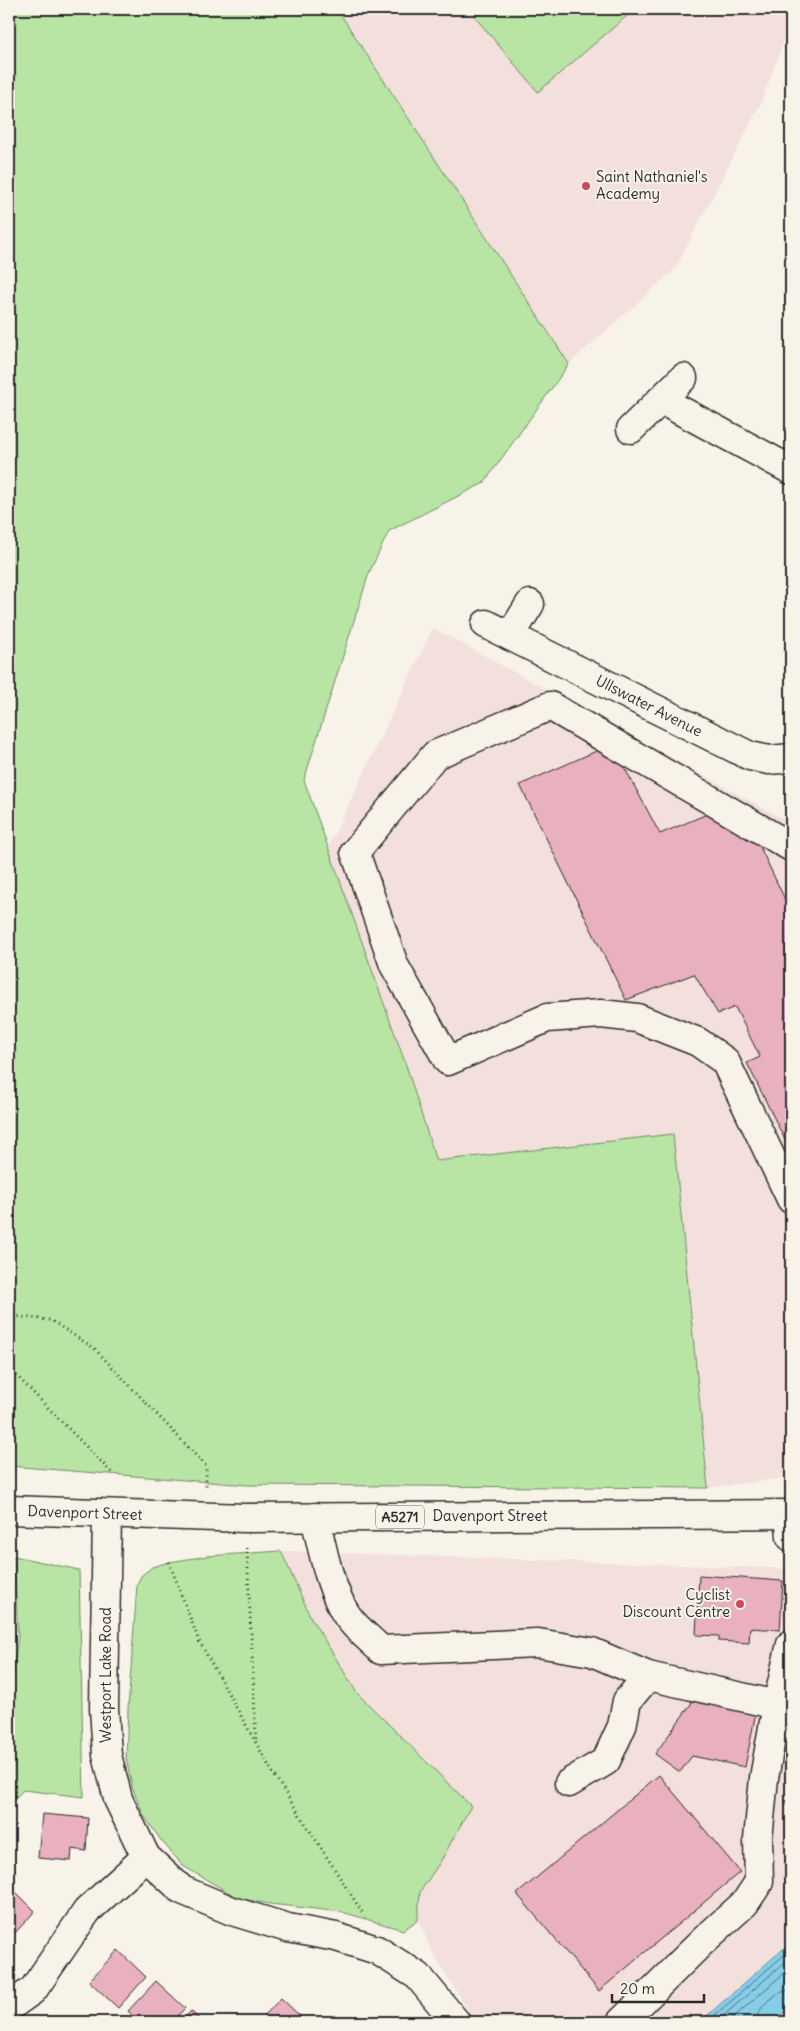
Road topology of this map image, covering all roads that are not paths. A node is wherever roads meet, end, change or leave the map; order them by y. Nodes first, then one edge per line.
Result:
1 (683, 378) dead end
2 (661, 400) junction
3 (631, 429) dead end
4 (791, 470) edge
5 (530, 604) dead end
6 (486, 624) dead end
7 (510, 636) junction
8 (791, 758) edge
9 (791, 847) edge
10 (791, 1199) edge
11 (9, 1510) edge
12 (107, 1514) junction
13 (315, 1517) junction
14 (790, 1522) edge
15 (791, 1644) edge
16 (648, 1676) junction
17 (778, 1705) junction
18 (569, 1783) dead end
19 (146, 1857) junction
20 (9, 2007) edge
21 (456, 2022) edge
22 (621, 2022) edge

1 - 2 street
2 - 3 street
2 - 4 street
5 - 7 street
6 - 7 street, Ullswater Avenue
7 - 8 street, Ullswater Avenue
9 - 10 street
11 - 12 street, Davenport Street / A5271
12 - 13 street, Davenport Street / A5271
12 - 19 street, Westport Lake Road
13 - 14 street, Davenport Street / A5271
13 - 16 street
15 - 17 street
16 - 17 street
16 - 18 street
17 - 22 street
19 - 20 street
19 - 21 street, Westport Lake Road

